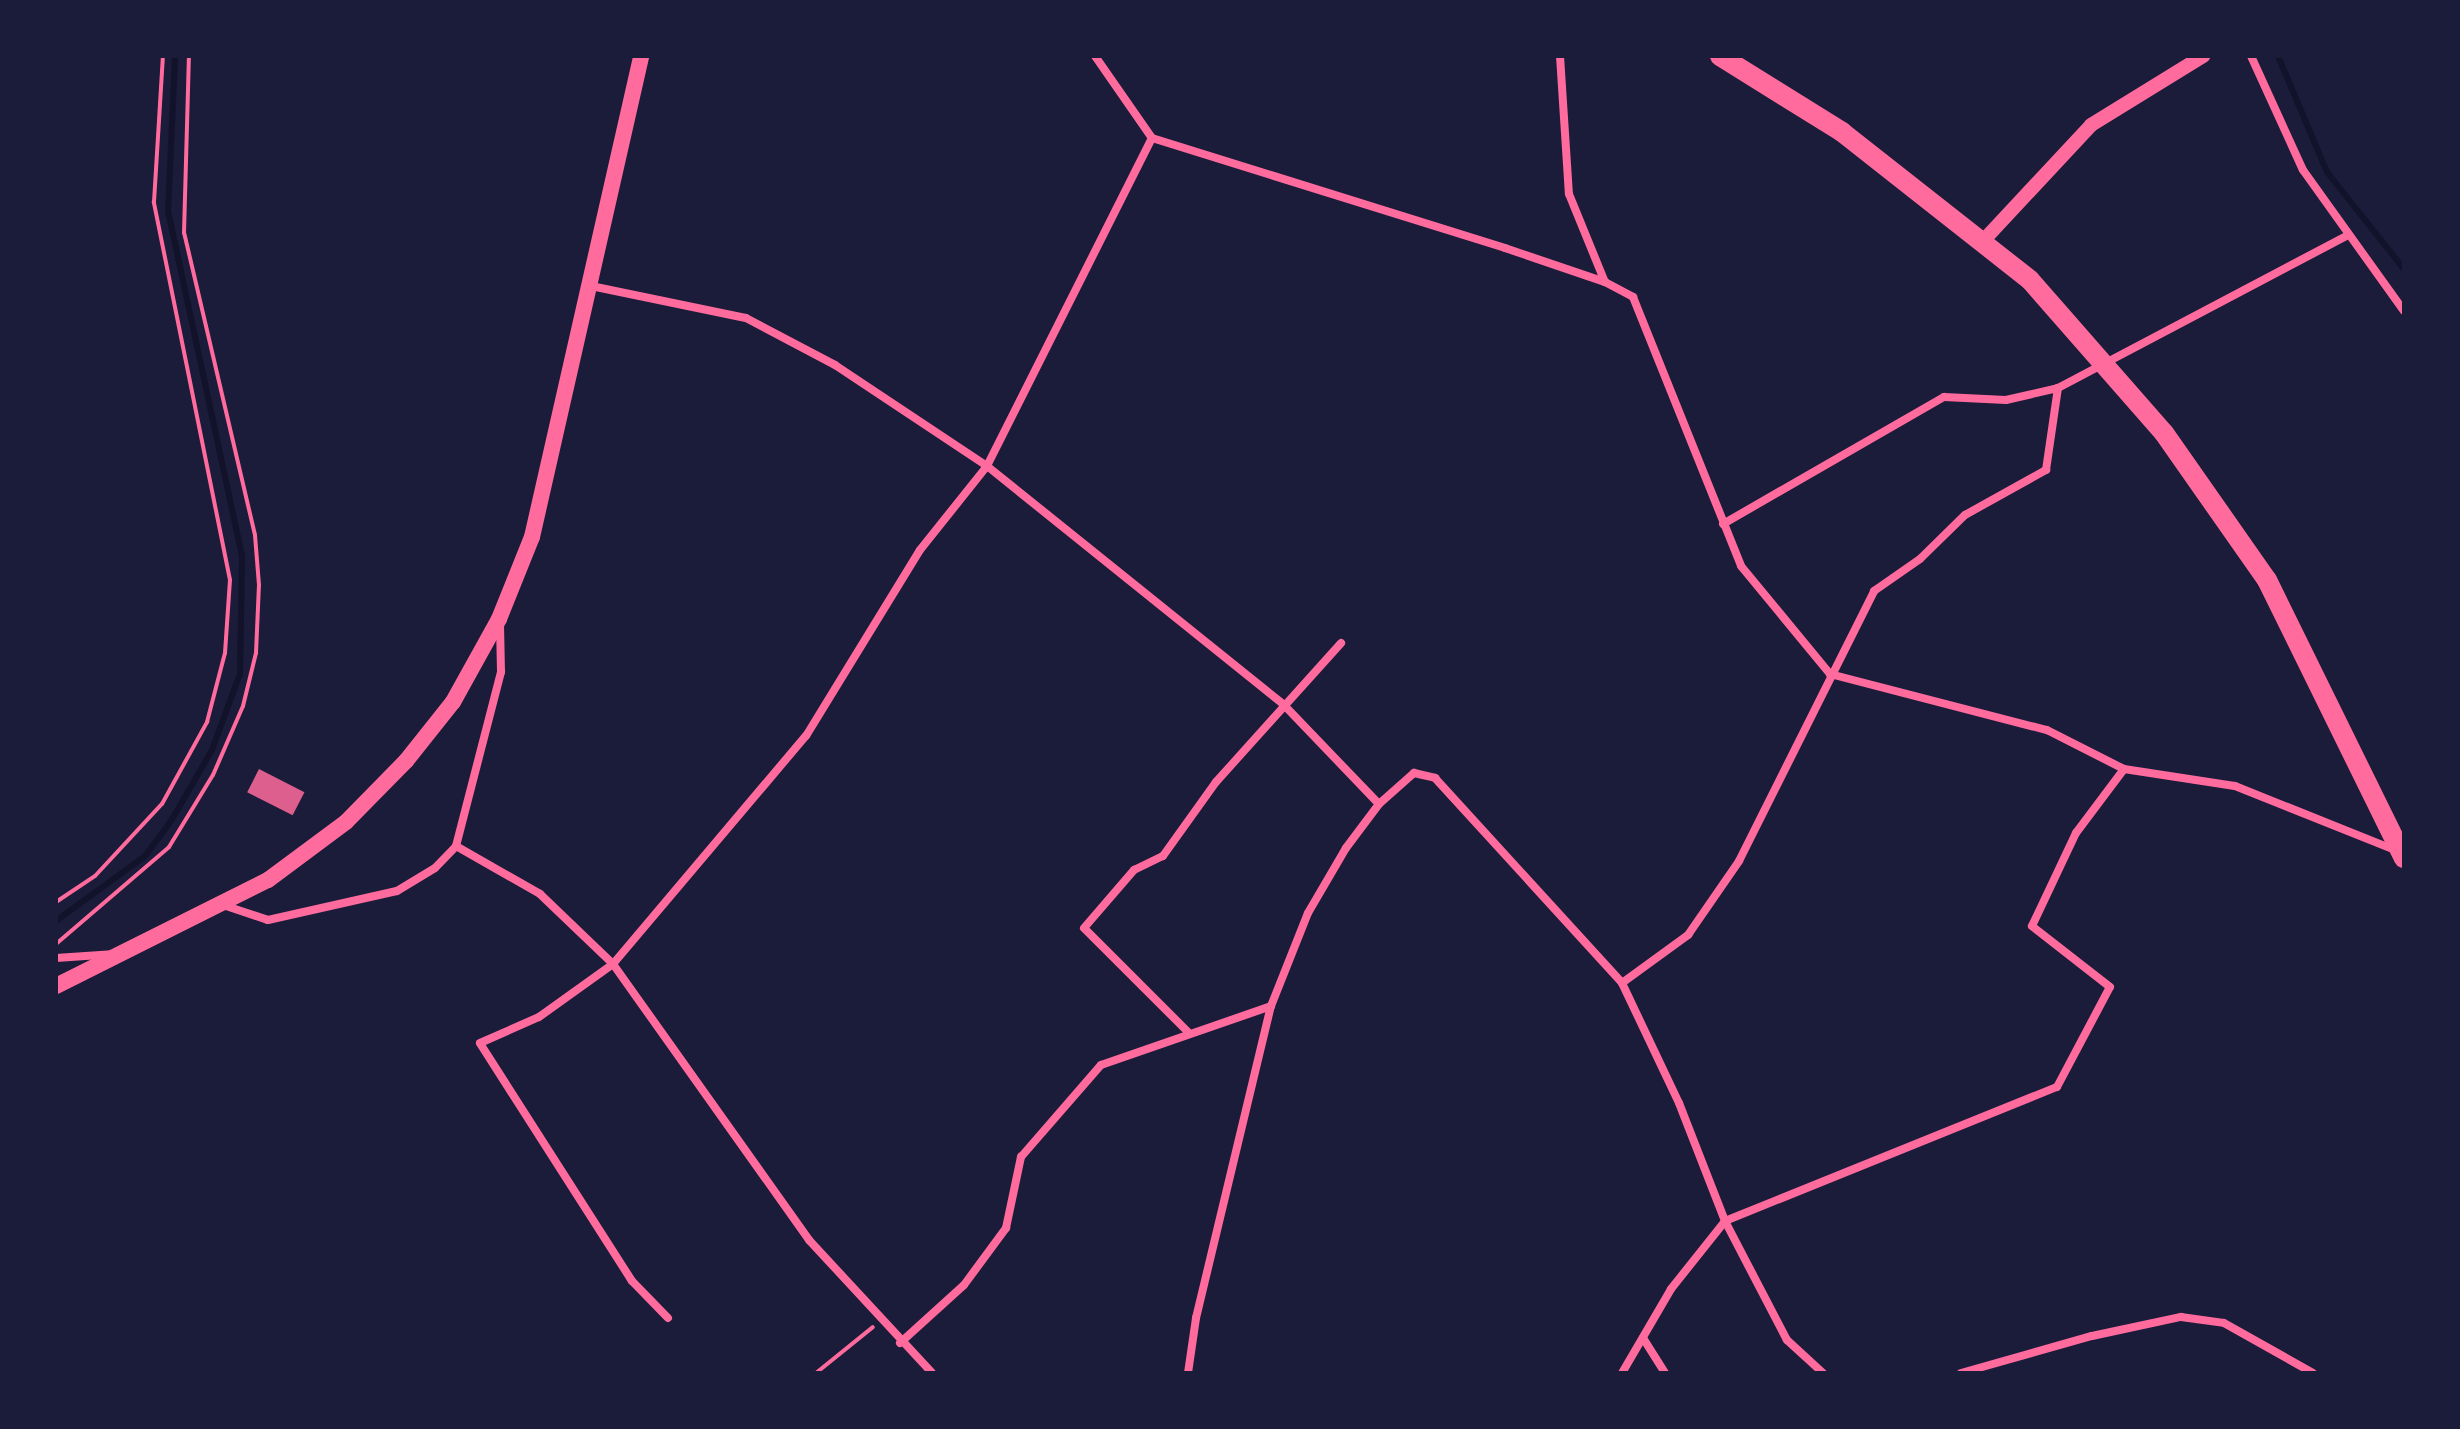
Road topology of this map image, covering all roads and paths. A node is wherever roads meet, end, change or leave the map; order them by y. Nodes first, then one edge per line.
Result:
1 (163, 56) edge
2 (189, 56) edge
3 (641, 56) edge
4 (1560, 56) edge
5 (2203, 56) edge
6 (2251, 56) edge
7 (1729, 58) edge
8 (1101, 59) edge
9 (1152, 138) junction
10 (2346, 236) junction
11 (1983, 241) junction
12 (1605, 282) junction
13 (591, 286) junction
14 (2404, 311) edge
15 (2103, 362) junction
16 (2058, 388) junction
17 (987, 466) junction
18 (1723, 524) junction
19 (499, 619) junction
20 (1341, 643) dead end
21 (1830, 674) junction
22 (1284, 705) junction
23 (2124, 769) junction
24 (1379, 804) junction
25 (456, 846) junction
26 (2403, 853) edge
27 (56, 902) edge
28 (226, 906) junction
29 (56, 944) edge
30 (122, 954) junction
31 (56, 958) edge
32 (613, 964) junction
33 (1622, 983) junction
34 (56, 986) edge
35 (1271, 1006) junction
36 (1189, 1033) junction
37 (1725, 1221) junction
38 (668, 1318) dead end
39 (881, 1321) junction
40 (1643, 1338) junction
41 (900, 1343) junction
42 (816, 1373) edge
43 (932, 1373) edge
44 (1188, 1373) edge
45 (1622, 1373) edge
46 (1665, 1373) edge
47 (1823, 1373) edge
48 (1961, 1373) edge
49 (2313, 1373) edge

1 - 27 path
2 - 29 path
3 - 13 main road
4 - 12 street
5 - 11 street
6 - 10 street
7 - 11 main road
8 - 9 street
9 - 12 street
9 - 17 street
10 - 14 street
10 - 15 street
11 - 15 main road
12 - 18 street
13 - 17 street
13 - 19 main road
15 - 16 street
15 - 26 main road
16 - 18 street
16 - 21 street
17 - 22 street
17 - 32 street
18 - 21 street
19 - 25 street
19 - 28 main road
20 - 22 street
21 - 23 street
21 - 33 street
22 - 24 street
22 - 36 street
23 - 26 street
23 - 37 street
24 - 33 street
24 - 35 street
25 - 28 street
25 - 32 street
28 - 30 main road
30 - 31 street
30 - 34 main road
32 - 38 street
32 - 39 street
33 - 37 street
35 - 36 street
35 - 44 street
36 - 41 street
37 - 40 street
37 - 47 street
39 - 41 street
39 - 42 path
40 - 45 street
40 - 46 street
41 - 43 street
48 - 49 street

